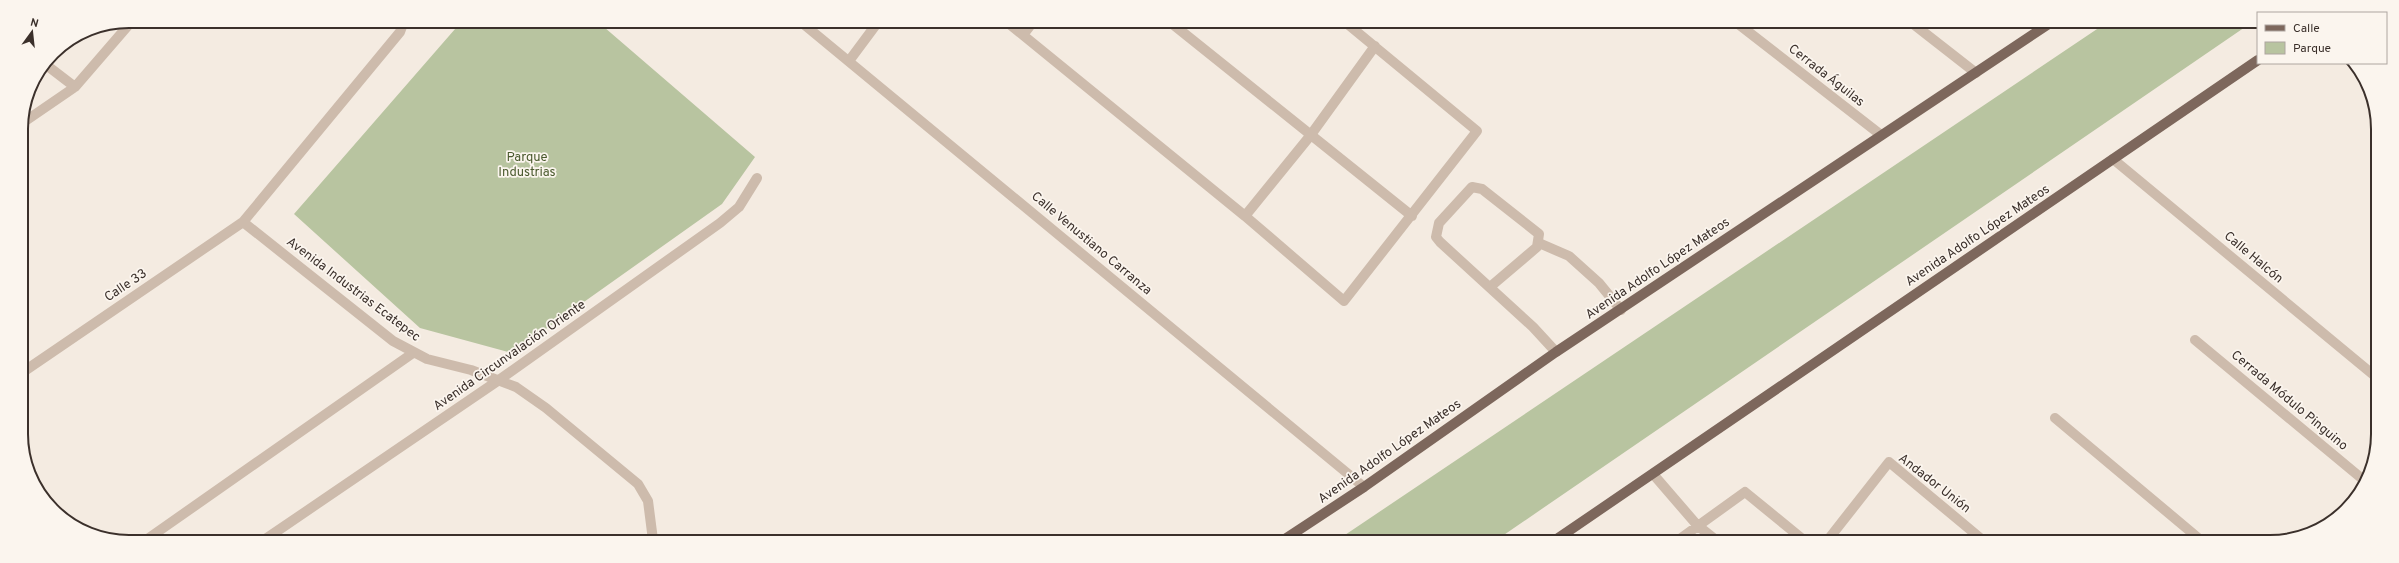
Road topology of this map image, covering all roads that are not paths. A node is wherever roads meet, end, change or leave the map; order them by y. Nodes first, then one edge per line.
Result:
1 (126, 28) edge
2 (401, 28) edge
3 (808, 28) edge
4 (874, 28) edge
5 (1014, 28) edge
6 (1028, 28) edge
7 (1177, 28) edge
8 (1352, 28) edge
9 (1745, 28) edge
10 (1918, 28) edge
11 (2043, 28) edge
12 (1023, 35) junction
13 (1375, 46) junction
14 (849, 61) junction
15 (2257, 61) edge
16 (50, 67) edge
17 (1976, 73) junction
18 (75, 87) junction
19 (29, 119) edge
20 (1881, 135) junction
21 (1310, 136) junction
22 (2113, 159) junction
23 (757, 178) dead end
24 (1245, 216) junction
25 (1412, 216) junction
26 (243, 222) junction
27 (1539, 242) junction
28 (1490, 287) junction
29 (1620, 310) junction
30 (2195, 340) dead end
31 (1556, 352) junction
32 (413, 353) junction
33 (28, 369) edge
34 (2371, 373) edge
35 (499, 380) junction
36 (2055, 418) dead end
37 (1653, 474) junction
38 (2360, 477) edge
39 (1364, 487) junction
40 (1697, 525) junction
41 (153, 535) edge
42 (271, 535) edge
43 (652, 535) edge
44 (1291, 535) edge
45 (1563, 535) edge
46 (1684, 535) edge
47 (1710, 535) edge
48 (1798, 535) edge
49 (1832, 535) edge
50 (1977, 535) edge
51 (2195, 535) edge

1 - 18 street
2 - 26 street
3 - 14 street, Calle Venustiano Carranza
4 - 14 street
5 - 12 street
6 - 12 street
7 - 21 street
8 - 13 street
9 - 20 street, Cerrada Águilas
10 - 17 street
11 - 17 main road, Avenida Adolfo López Mateos
12 - 24 street
13 - 21 street
13 - 25 street
14 - 39 street, Calle Venustiano Carranza
15 - 22 main road, Avenida Adolfo López Mateos
16 - 18 street
17 - 20 main road, Avenida Adolfo López Mateos
18 - 19 street
20 - 29 main road, Avenida Adolfo López Mateos
21 - 24 street
21 - 25 street
22 - 34 street, Calle Halcón
22 - 37 main road, Avenida Adolfo López Mateos
23 - 35 street, Avenida Circunvalación Oriente
24 - 25 street
26 - 32 street, Avenida Industrias Ecatepec
26 - 33 street, Calle 33
27 - 28 street
27 - 28 street
27 - 29 street
28 - 31 street
29 - 31 main road, Avenida Adolfo López Mateos
30 - 38 street, Cerrada Módulo Pinguino
31 - 39 main road, Avenida Adolfo López Mateos
32 - 35 street, Avenida Industrias Ecatepec
32 - 41 street
35 - 42 street, Avenida Circunvalación Oriente
35 - 43 street, Avenida Industrias Ecatepec
36 - 51 street
37 - 40 street
37 - 45 main road, Avenida Adolfo López Mateos
39 - 44 main road, Avenida Adolfo López Mateos
40 - 46 street
40 - 47 street
40 - 48 street
49 - 50 street, Andador Unión

